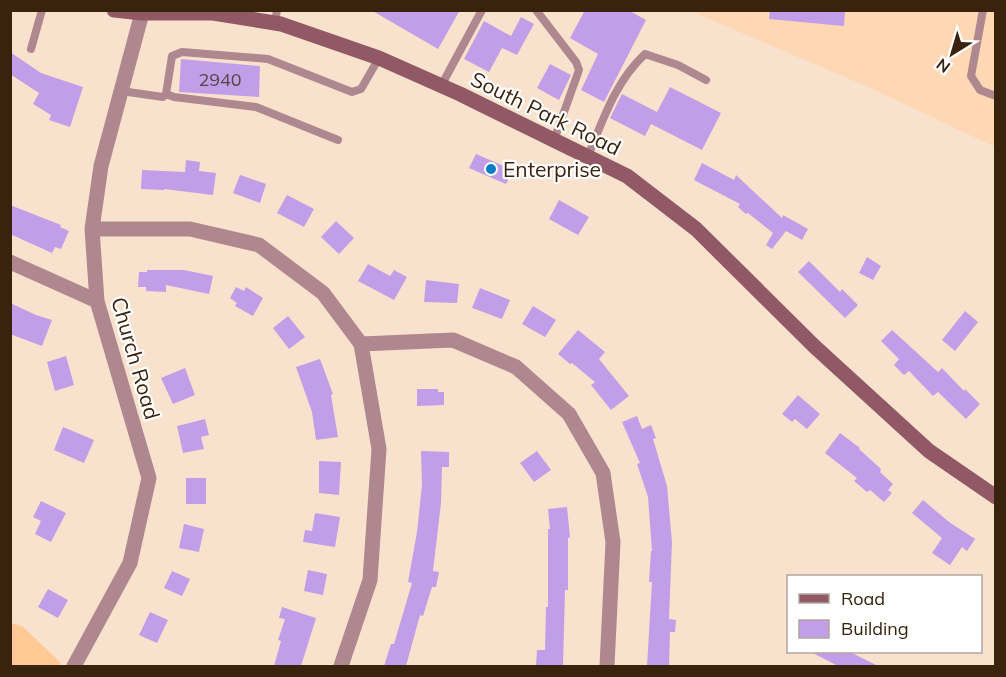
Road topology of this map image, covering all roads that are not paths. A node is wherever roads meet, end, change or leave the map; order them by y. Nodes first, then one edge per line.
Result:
1 (42, 10) edge
2 (114, 10) edge
3 (482, 10) edge
4 (536, 10) edge
5 (982, 10) edge
6 (142, 13) junction
7 (276, 17) edge
8 (31, 49) dead end
9 (379, 58) junction
10 (706, 80) dead end
11 (441, 86) junction
12 (121, 91) junction
13 (166, 94) junction
14 (996, 96) edge
15 (338, 140) dead end
16 (554, 140) junction
17 (588, 156) junction
18 (92, 229) junction
19 (10, 262) edge
20 (97, 301) junction
21 (361, 344) junction
22 (996, 497) edge
23 (74, 666) edge
24 (342, 666) edge
25 (607, 666) edge

1 - 8 lane
2 - 6 main road, South Park Road
3 - 11 lane
4 - 16 lane
5 - 14 lane
6 - 7 main road, South Park Road
6 - 12 street, Church Road
7 - 9 main road, South Park Road
9 - 11 main road, South Park Road
9 - 13 lane
10 - 17 lane
11 - 16 main road, South Park Road
12 - 13 lane
12 - 18 street, Church Road
13 - 15 lane
16 - 17 main road, South Park Road
17 - 22 main road, South Park Road
18 - 20 street, Church Road
18 - 21 street
19 - 20 street
20 - 23 street, Church Road
21 - 24 street
21 - 25 street

